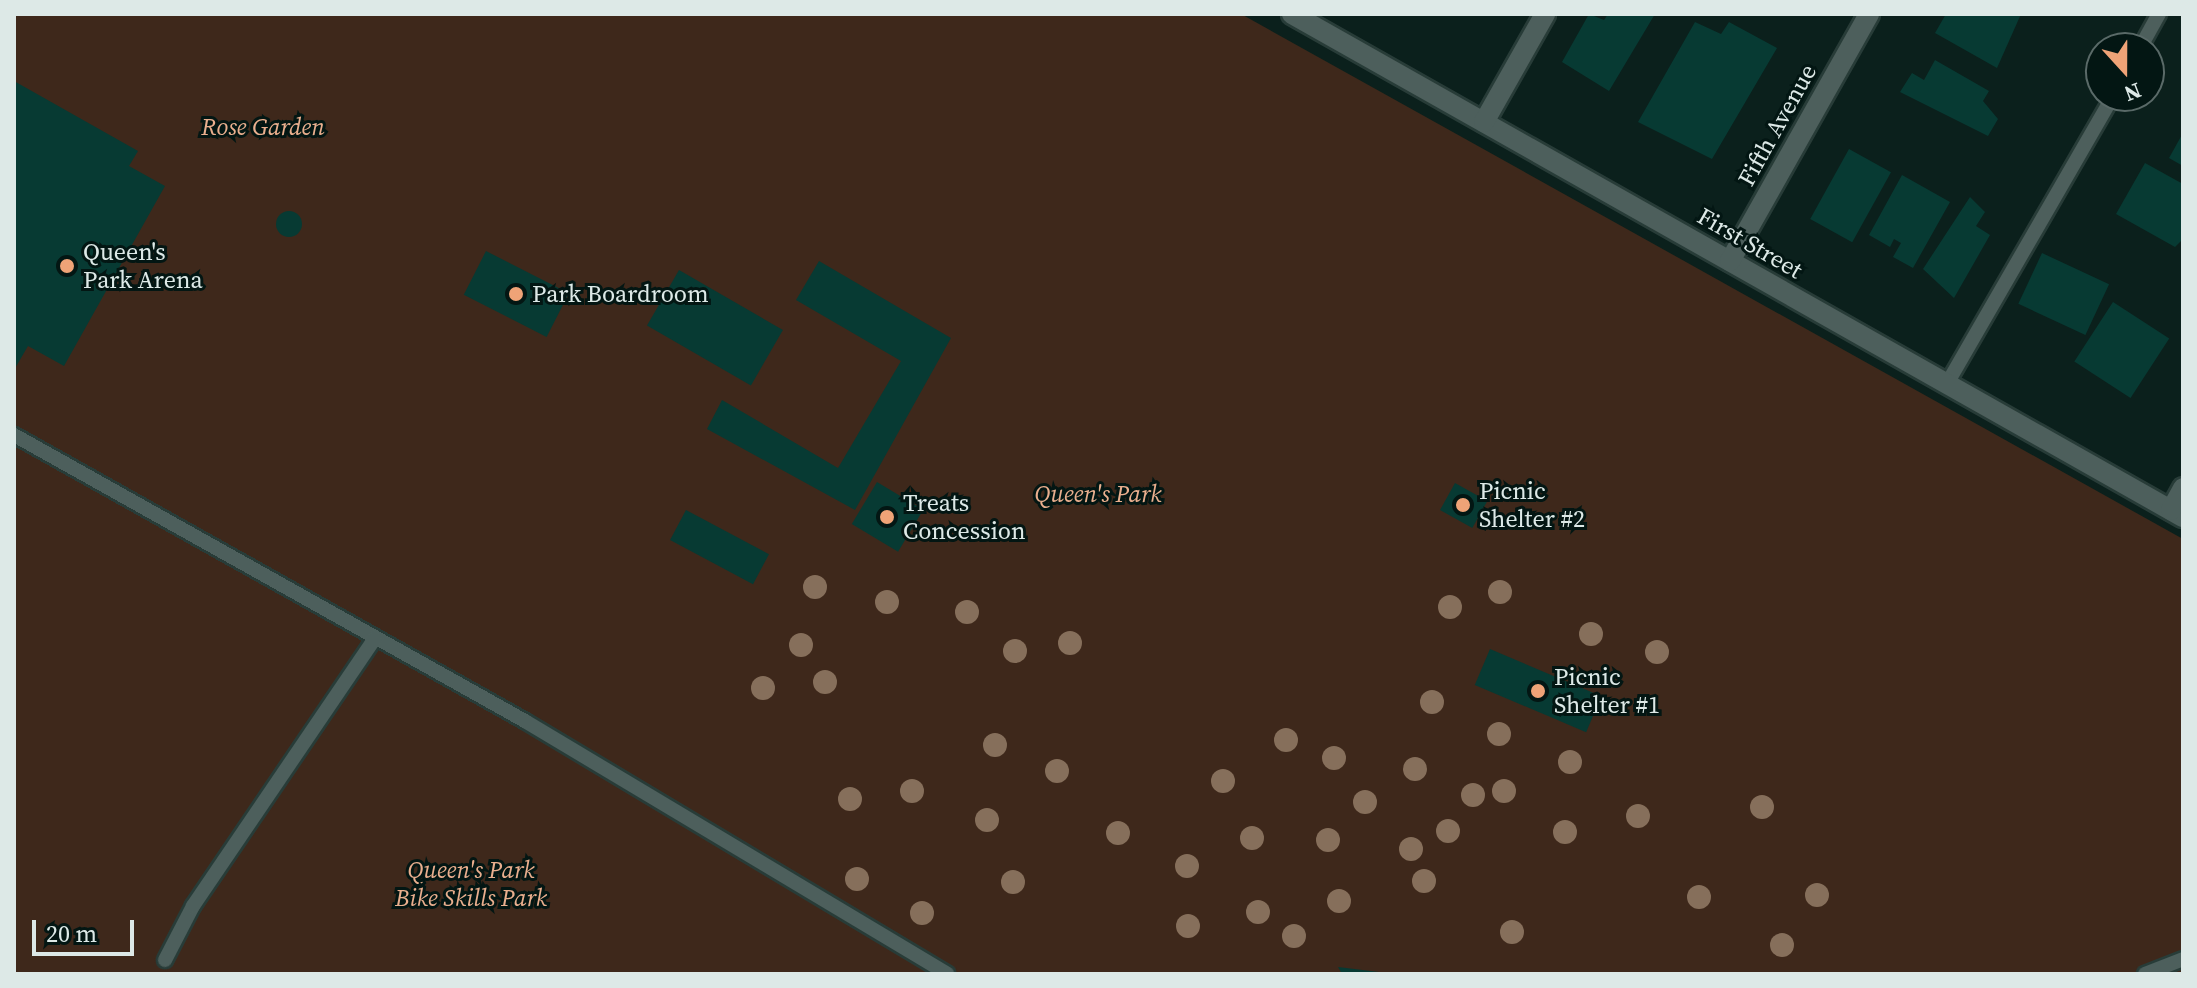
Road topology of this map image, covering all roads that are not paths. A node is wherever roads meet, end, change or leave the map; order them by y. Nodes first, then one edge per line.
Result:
1 (1292, 14) edge
2 (1545, 14) edge
3 (1869, 14) edge
4 (2159, 14) edge
5 (2149, 32) edge
6 (2104, 112) edge
7 (1484, 122) junction
8 (1730, 261) junction
9 (1948, 382) junction
10 (14, 435) edge
11 (2183, 488) edge
12 (2177, 513) edge
13 (375, 638) junction
14 (2183, 959) edge
15 (165, 960) dead end
16 (947, 974) edge
17 (2145, 974) edge

1 - 7 street, First Street
2 - 7 street
3 - 8 street, Fifth Avenue
4 - 5 lane
6 - 9 lane
7 - 8 street, First Street
8 - 9 street, First Street
9 - 12 street, First Street
10 - 13 lane
11 - 12 street
13 - 15 lane
13 - 16 lane
14 - 17 lane

